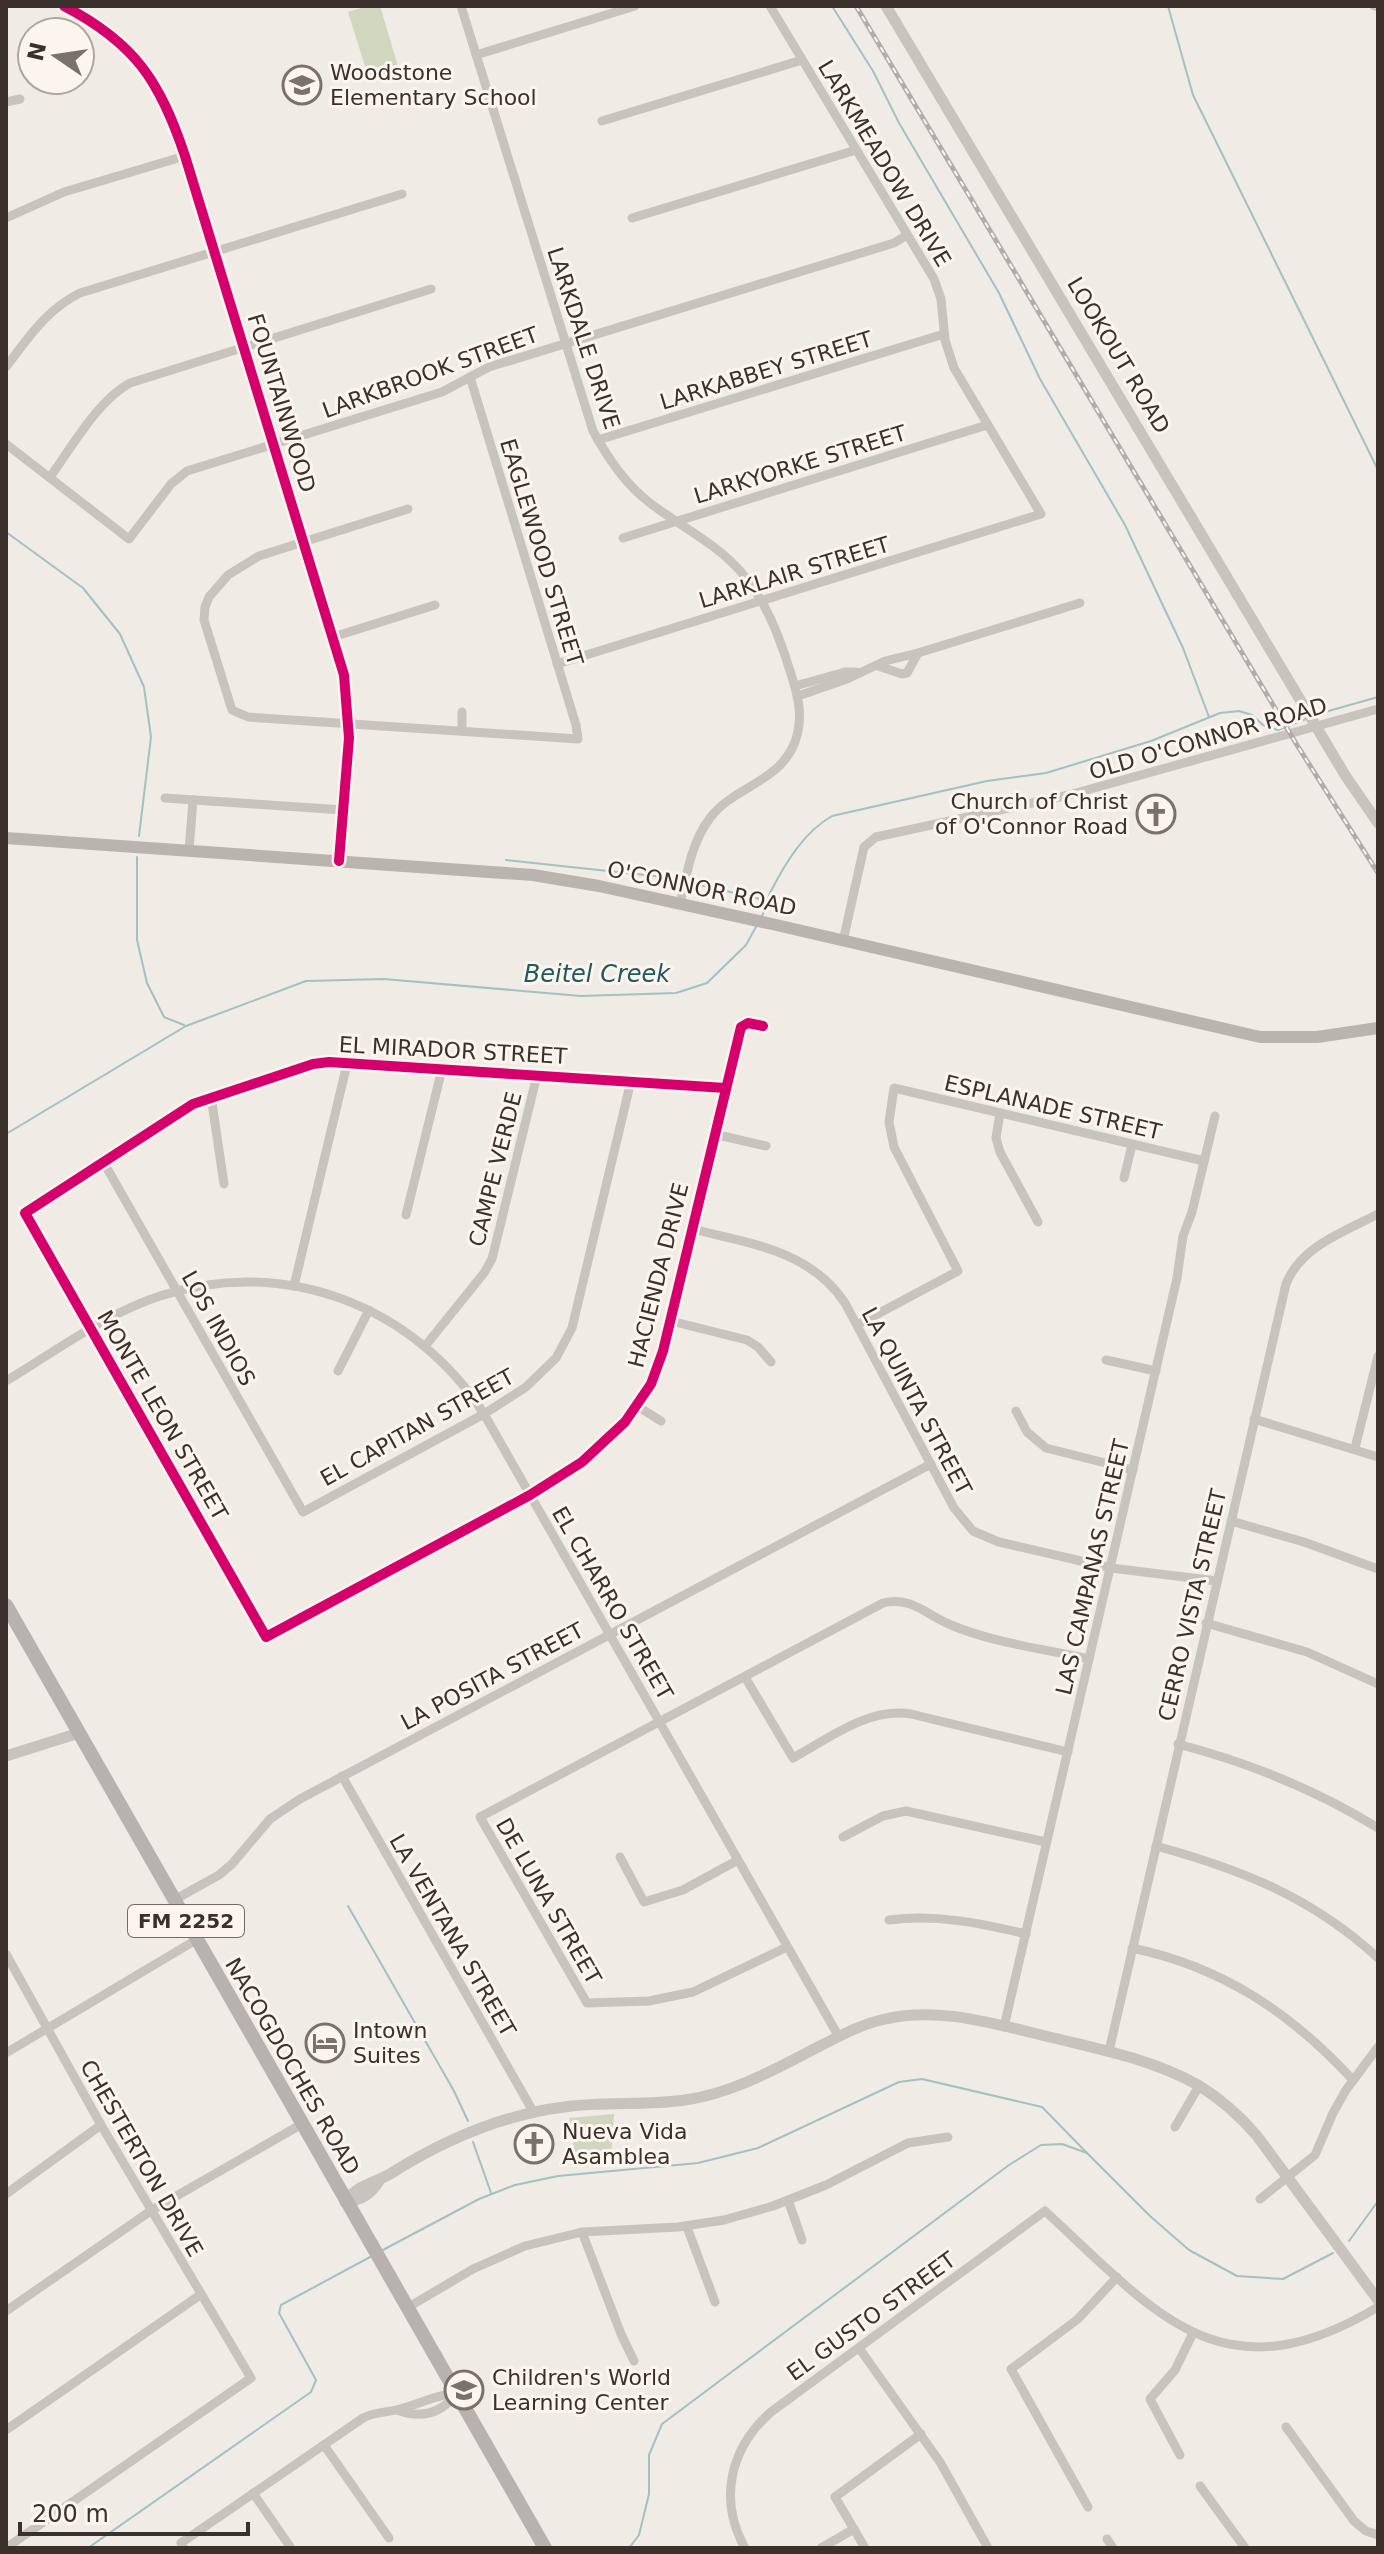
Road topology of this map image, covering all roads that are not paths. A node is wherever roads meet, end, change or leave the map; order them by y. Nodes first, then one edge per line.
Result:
1 (64, 6) edge
2 (461, 6) edge
3 (635, 6) edge
4 (770, 6) edge
5 (886, 6) edge
6 (476, 55) junction
7 (802, 60) junction
8 (20, 99) dead end
9 (6, 102) edge
10 (602, 121) dead end
11 (856, 150) junction
12 (185, 156) junction
13 (402, 194) dead end
14 (6, 218) edge
15 (632, 218) dead end
16 (907, 235) junction
17 (214, 252) junction
18 (431, 289) dead end
19 (944, 334) junction
20 (564, 344) junction
21 (244, 349) junction
22 (6, 367) edge
23 (470, 377) junction
24 (987, 425) junction
25 (598, 440) junction
26 (6, 444) edge
27 (273, 446) junction
28 (50, 477) junction
29 (408, 509) dead end
30 (1041, 514) joint
31 (677, 521) junction
32 (623, 538) dead end
33 (303, 541) junction
34 (761, 601) junction
35 (1080, 603) dead end
36 (435, 605) dead end
37 (333, 637) junction
38 (918, 653) junction
39 (557, 664) junction
40 (878, 666) junction
41 (856, 672) junction
42 (795, 686) junction
43 (798, 696) junction
44 (1378, 709) edge
45 (462, 712) dead end
46 (349, 724) junction
47 (1317, 726) junction
48 (462, 731) junction
49 (165, 798) dead end
50 (193, 800) junction
51 (343, 810) junction
52 (1378, 823) edge
53 (6, 838) edge
54 (189, 851) junction
55 (339, 861) junction
56 (680, 904) junction
57 (843, 941) junction
58 (763, 1026) dead end
59 (1378, 1028) edge
60 (347, 1064) junction
61 (442, 1069) junction
62 (537, 1075) junction
63 (631, 1081) junction
64 (725, 1088) junction
65 (211, 1096) junction
66 (1000, 1113) junction
67 (1215, 1116) dead end
68 (714, 1134) junction
69 (1132, 1145) junction
70 (766, 1146) dead end
71 (1204, 1161) junction
72 (104, 1163) junction
73 (1124, 1178) dead end
74 (224, 1184) dead end
75 (25, 1213) joint
76 (1378, 1214) edge
77 (406, 1215) dead end
78 (1038, 1222) dead end
79 (692, 1229) junction
80 (294, 1286) junction
81 (178, 1291) junction
82 (369, 1310) junction
83 (671, 1321) junction
84 (857, 1325) junction
85 (92, 1329) junction
86 (426, 1345) junction
87 (1378, 1356) edge
88 (1106, 1360) dead end
89 (771, 1362) dead end
90 (338, 1371) dead end
91 (1156, 1371) junction
92 (6, 1381) edge
93 (637, 1406) junction
94 (1016, 1411) dead end
95 (484, 1414) junction
96 (1254, 1419) junction
97 (661, 1421) dead end
98 (1355, 1448) junction
99 (1378, 1457) edge
100 (931, 1464) junction
101 (1133, 1470) junction
102 (530, 1495) junction
103 (303, 1512) joint
104 (1231, 1521) junction
105 (1111, 1568) junction
106 (1378, 1569) edge
107 (1217, 1581) junction
108 (6, 1605) edge
109 (1206, 1623) junction
110 (609, 1634) junction
111 (266, 1637) joint
112 (1089, 1659) junction
113 (745, 1677) junction
114 (1378, 1684) edge
115 (659, 1722) junction
116 (79, 1733) junction
117 (1178, 1744) junction
118 (1068, 1752) junction
119 (6, 1756) edge
120 (342, 1776) junction
121 (1378, 1828) edge
122 (843, 1837) dead end
123 (1046, 1842) junction
124 (1156, 1846) junction
125 (620, 1857) dead end
126 (738, 1860) junction
127 (174, 1900) junction
128 (889, 1920) dead end
129 (1026, 1934) junction
130 (196, 1940) junction
131 (787, 1947) junction
132 (1132, 1948) junction
133 (6, 1954) edge
134 (1378, 1958) edge
135 (1004, 2027) junction
136 (47, 2028) junction
137 (839, 2037) junction
138 (1378, 2047) edge
139 (1109, 2051) junction
140 (6, 2053) edge
141 (1353, 2080) junction
142 (1199, 2086) junction
143 (534, 2113) junction
144 (302, 2124) junction
145 (101, 2125) junction
146 (1175, 2127) dead end
147 (948, 2137) dead end
148 (1288, 2178) junction
149 (6, 2194) edge
150 (1260, 2199) dead end
151 (788, 2200) junction
152 (345, 2202) junction
153 (152, 2210) junction
154 (687, 2227) junction
155 (582, 2232) junction
156 (802, 2240) dead end
157 (1117, 2277) junction
158 (200, 2295) junction
159 (1378, 2300) edge
160 (715, 2302) dead end
161 (1378, 2307) edge
162 (407, 2308) junction
163 (6, 2311) edge
164 (1193, 2333) junction
165 (859, 2348) junction
166 (634, 2361) dead end
167 (457, 2393) junction
168 (1286, 2427) dead end
169 (6, 2430) edge
170 (921, 2434) junction
171 (324, 2445) junction
172 (1180, 2455) dead end
173 (1200, 2486) dead end
174 (253, 2493) junction
175 (1088, 2507) dead end
176 (854, 2529) junction
177 (1378, 2535) edge
178 (389, 2538) dead end
179 (6, 2548) edge
180 (184, 2548) edge
181 (291, 2548) edge
182 (545, 2548) edge
183 (745, 2548) edge
184 (821, 2548) edge
185 (865, 2548) edge
186 (988, 2548) edge
187 (1245, 2548) edge

1 - 12 street, FOUNTAINWOOD
2 - 6 street, LARKDALE DRIVE
3 - 6 street
4 - 7 street, LARKMEADOW DRIVE
5 - 47 street, LOOKOUT ROAD
6 - 20 street, LARKDALE DRIVE
7 - 10 street
7 - 11 street, LARKMEADOW DRIVE
8 - 9 street
11 - 15 street
11 - 16 street, LARKMEADOW DRIVE
12 - 14 street
12 - 17 street, FOUNTAINWOOD
13 - 17 street
16 - 19 street, LARKMEADOW DRIVE
16 - 20 street, LARKBROOK STREET
17 - 21 street, FOUNTAINWOOD
17 - 22 street
18 - 21 street
19 - 24 street, LARKMEADOW DRIVE
19 - 25 street, LARKABBEY STREET
20 - 23 street, LARKBROOK STREET
20 - 25 street, LARKDALE DRIVE
21 - 27 street, FOUNTAINWOOD
21 - 28 street
23 - 27 street, LARKBROOK STREET
23 - 39 street, EAGLEWOOD STREET
24 - 30 street, LARKMEADOW DRIVE
24 - 31 street, LARKYORKE STREET
25 - 31 street, LARKDALE DRIVE
26 - 28 street
27 - 28 street, LARKBROOK STREET
27 - 33 street, FOUNTAINWOOD
29 - 33 street
30 - 34 street, LARKLAIR STREET
31 - 32 street, LARKYORKE STREET
31 - 34 street, LARKDALE DRIVE
33 - 37 street, FOUNTAINWOOD
33 - 46 street
34 - 39 street, LARKLAIR STREET
34 - 42 street, LARKDALE DRIVE
35 - 38 street
36 - 37 street
37 - 46 street, FOUNTAINWOOD
38 - 40 street
38 - 40 street
39 - 48 street, EAGLEWOOD STREET
40 - 41 street
41 - 42 street
41 - 43 street
42 - 43 street, LARKDALE DRIVE
43 - 56 street, LARKDALE DRIVE
44 - 47 street, OLD O'CONNOR ROAD
45 - 48 street
46 - 48 street
46 - 51 street, FOUNTAINWOOD
47 - 52 street, LOOKOUT ROAD
47 - 57 street, OLD O'CONNOR ROAD
49 - 50 street
50 - 51 street
50 - 54 street
51 - 55 street, FOUNTAINWOOD
53 - 54 main road, O'CONNOR ROAD
54 - 55 main road, O'CONNOR ROAD
55 - 56 main road, O'CONNOR ROAD
56 - 57 main road, O'CONNOR ROAD
57 - 59 main road, O'CONNOR ROAD
58 - 64 street, HACIENDA DRIVE
60 - 61 street, EL MIRADOR STREET
60 - 65 street, EL MIRADOR STREET
60 - 80 street
61 - 62 street, EL MIRADOR STREET
61 - 77 street
62 - 63 street, EL MIRADOR STREET
62 - 86 street, CAMPE VERDE
63 - 64 street, EL MIRADOR STREET
63 - 95 street, EL CAPITAN STREET
64 - 68 street, HACIENDA DRIVE
65 - 72 street, EL MIRADOR STREET
65 - 74 street
66 - 69 street, ESPLANADE STREET
66 - 78 street
66 - 84 street, ESPLANADE STREET
67 - 71 street, LAS CAMPANAS STREET
68 - 70 street
68 - 79 street, HACIENDA DRIVE
69 - 71 street, ESPLANADE STREET
69 - 73 street
71 - 91 street, LAS CAMPANAS STREET
72 - 75 street, EL MIRADOR STREET
72 - 81 street, LOS INDIOS
75 - 85 street, MONTE LEON STREET
76 - 96 street, CERRO VISTA STREET
79 - 83 street, HACIENDA DRIVE
79 - 84 street, LA QUINTA STREET
80 - 81 street, EL CHARRO STREET
80 - 82 street, EL CHARRO STREET
81 - 85 street, EL CHARRO STREET
81 - 103 street, LOS INDIOS
82 - 86 street, EL CHARRO STREET
82 - 90 street
83 - 89 street
83 - 93 street, HACIENDA DRIVE
84 - 100 street, LA QUINTA STREET
85 - 92 street, EL CHARRO STREET
85 - 111 street, MONTE LEON STREET
86 - 95 street, EL CHARRO STREET
87 - 98 street
88 - 91 street
91 - 101 street, LAS CAMPANAS STREET
93 - 97 street
93 - 102 street, HACIENDA DRIVE
94 - 101 street
95 - 102 street, EL CHARRO STREET
95 - 103 street, EL CAPITAN STREET
96 - 98 street
96 - 104 street, CERRO VISTA STREET
98 - 99 street
100 - 105 street, LA QUINTA STREET
100 - 110 street, LA POSITA STREET
101 - 105 street, LAS CAMPANAS STREET
102 - 110 street, EL CHARRO STREET
102 - 111 street, HACIENDA DRIVE
104 - 106 street
104 - 107 street, CERRO VISTA STREET
105 - 107 street, LA QUINTA STREET
105 - 112 street, LAS CAMPANAS STREET
107 - 109 street, CERRO VISTA STREET
108 - 116 main road, NACOGDOCHES ROAD / FM 2252
109 - 114 street
109 - 117 street, CERRO VISTA STREET
110 - 115 street, EL CHARRO STREET
110 - 120 street, LA POSITA STREET
112 - 113 street
112 - 118 street, LAS CAMPANAS STREET
113 - 115 street
113 - 118 street
115 - 126 street, EL CHARRO STREET
115 - 131 street, DE LUNA STREET
116 - 119 street
116 - 127 main road, NACOGDOCHES ROAD / FM 2252
117 - 121 street
117 - 124 street, CERRO VISTA STREET
118 - 123 street, LAS CAMPANAS STREET
120 - 127 street, LA POSITA STREET
120 - 143 street, LA VENTANA STREET
122 - 123 street
123 - 129 street, LAS CAMPANAS STREET
124 - 132 street, CERRO VISTA STREET
124 - 134 street
125 - 126 street
126 - 131 street, EL CHARRO STREET
127 - 130 main road, NACOGDOCHES ROAD / FM 2252
128 - 129 street
129 - 135 street, LAS CAMPANAS STREET
130 - 136 street
130 - 144 main road, NACOGDOCHES ROAD / FM 2252
131 - 137 street, EL CHARRO STREET
132 - 139 street, CERRO VISTA STREET
132 - 141 street
133 - 136 street, CHESTERTON DRIVE
135 - 137 street
135 - 139 street
136 - 140 street
136 - 145 street, CHESTERTON DRIVE
137 - 143 street
138 - 141 street
139 - 142 street
141 - 148 street
142 - 146 street
142 - 148 street
143 - 152 street
144 - 152 main road, NACOGDOCHES ROAD / FM 2252
144 - 153 street
145 - 149 street
145 - 153 street, CHESTERTON DRIVE
147 - 151 street
148 - 150 street
148 - 159 street
151 - 154 street
151 - 156 street
152 - 162 main road, NACOGDOCHES ROAD / FM 2252
153 - 158 street, CHESTERTON DRIVE
153 - 163 street
154 - 155 street
154 - 160 street
155 - 162 street
155 - 166 street
157 - 164 street
157 - 165 street, EL GUSTO STREET
157 - 175 street
158 - 169 street
158 - 179 street, CHESTERTON DRIVE
161 - 164 street
162 - 167 main road, NACOGDOCHES ROAD / FM 2252
164 - 172 street
165 - 170 street
165 - 183 street, EL GUSTO STREET
167 - 171 street
167 - 182 main road, NACOGDOCHES ROAD / FM 2252
168 - 177 street
170 - 176 street
170 - 186 street
171 - 174 street
171 - 178 street
173 - 187 street
174 - 180 street
174 - 181 street
176 - 184 street
176 - 185 street

